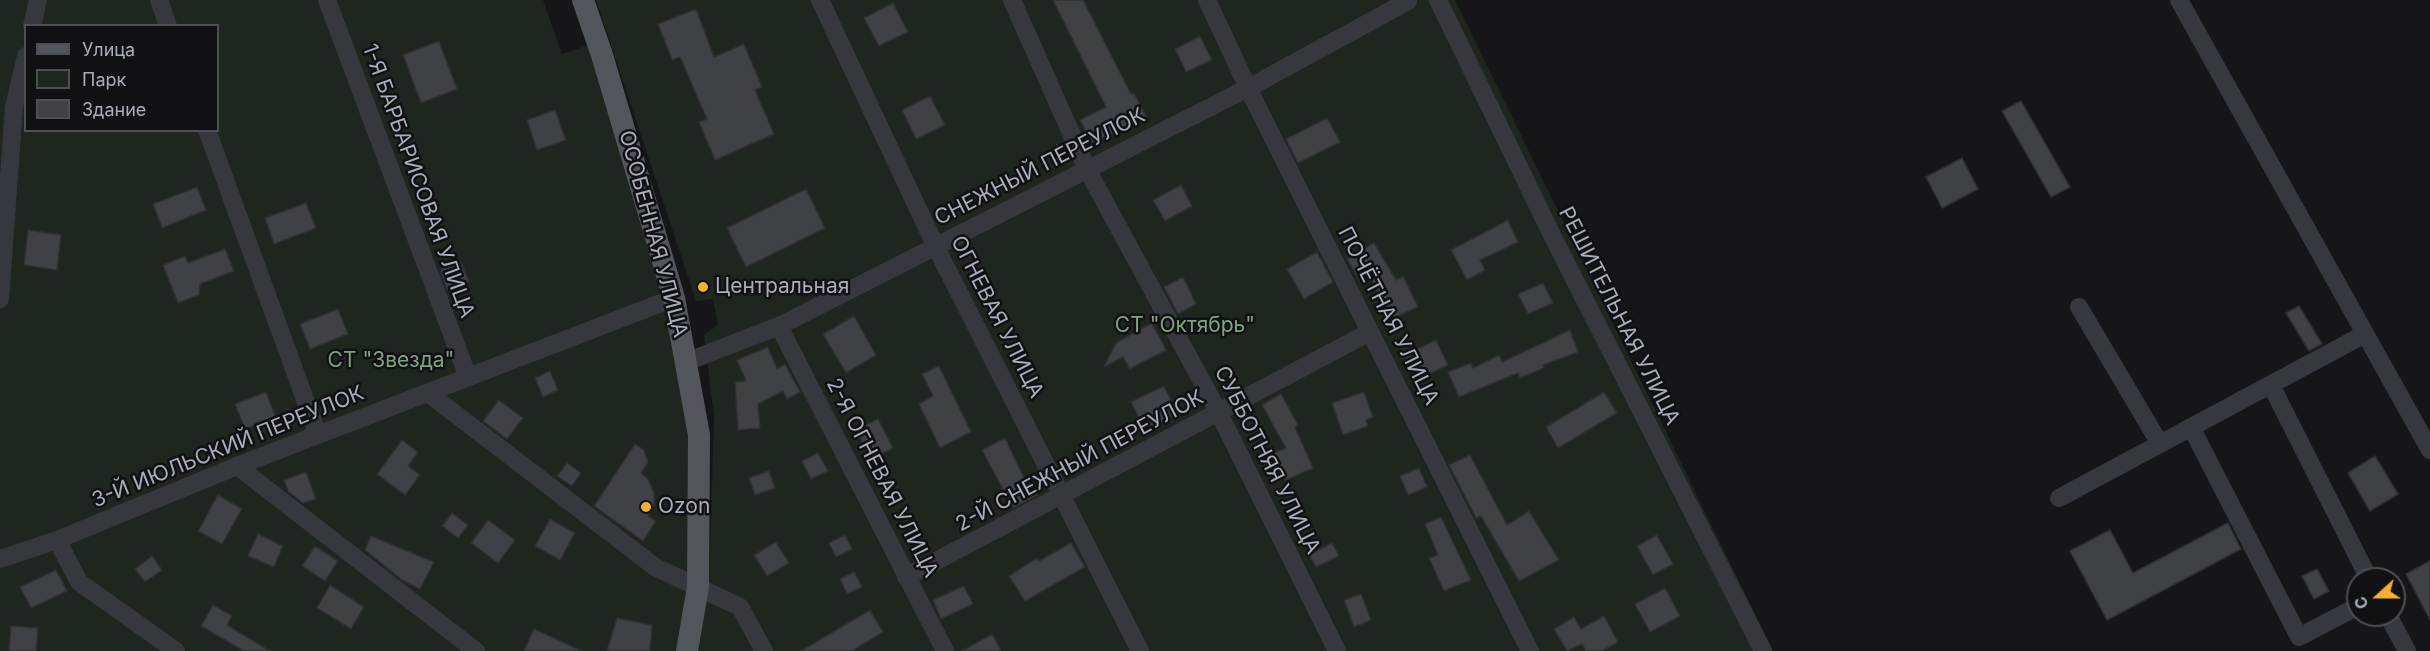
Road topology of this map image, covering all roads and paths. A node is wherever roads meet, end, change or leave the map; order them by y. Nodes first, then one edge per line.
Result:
1 (38, 0) edge
2 (159, 0) edge
3 (327, 0) edge
4 (583, 0) edge
5 (820, 0) edge
6 (1012, 0) edge
7 (1207, 0) edge
8 (1438, 0) edge
9 (2179, 0) edge
10 (1408, 1) edge
11 (32, 24) edge
12 (167, 24) edge
13 (24, 61) edge
14 (1248, 88) junction
15 (7, 103) edge
16 (208, 132) edge
17 (6, 133) edge
18 (1087, 169) junction
19 (935, 245) junction
20 (674, 298) junction
21 (0, 299) edge
22 (2079, 307) dead end
23 (779, 326) junction
24 (1370, 332) junction
25 (2366, 334) junction
26 (686, 362) junction
27 (468, 377) junction
28 (2271, 385) junction
29 (428, 393) junction
30 (1219, 413) junction
31 (2192, 427) junction
32 (318, 435) junction
33 (2160, 444) junction
34 (2430, 450) edge
35 (237, 466) junction
36 (1062, 496) junction
37 (2059, 498) dead end
38 (57, 540) junction
39 (0, 559) edge
40 (2363, 567) edge
41 (906, 578) junction
42 (698, 587) junction
43 (2346, 612) edge
44 (2394, 627) edge
45 (176, 651) edge
46 (476, 651) edge
47 (687, 651) edge
48 (764, 651) edge
49 (945, 651) edge
50 (1140, 651) edge
51 (1337, 651) edge
52 (1530, 651) edge
53 (1763, 651) edge
54 (2407, 651) edge

1 - 11 street
2 - 12 street
3 - 27 street, 1-Я БАРБАРИСОВАЯ УЛИЦА
4 - 20 main road, ОСОБЕННАЯ УЛИЦА
5 - 19 street, ОГНЕВАЯ УЛИЦА
6 - 18 street, СУББОТНЯЯ УЛИЦА
7 - 14 street, ПОЧЁТНАЯ УЛИЦА
8 - 53 street, РЕШИТЕЛЬНАЯ УЛИЦА
9 - 25 street
10 - 14 street, СНЕЖНЫЙ ПЕРЕУЛОК
13 - 15 street
14 - 18 street, СНЕЖНЫЙ ПЕРЕУЛОК
14 - 24 street, ПОЧЁТНАЯ УЛИЦА
15 - 17 street
16 - 32 street
17 - 21 street
18 - 19 street, СНЕЖНЫЙ ПЕРЕУЛОК
18 - 30 street, СУББОТНЯЯ УЛИЦА
19 - 23 street, СНЕЖНЫЙ ПЕРЕУЛОК
19 - 36 street, ОГНЕВАЯ УЛИЦА
20 - 26 main road, ОСОБЕННАЯ УЛИЦА
20 - 27 street, 3-Й ИЮЛЬСКИЙ ПЕРЕУЛОК
22 - 33 street
23 - 26 street, СНЕЖНЫЙ ПЕРЕУЛОК
23 - 41 street, 2-Я ОГНЕВАЯ УЛИЦА
24 - 30 street, 2-Й СНЕЖНЫЙ ПЕРЕУЛОК
24 - 52 street, ПОЧЁТНАЯ УЛИЦА
25 - 28 street
25 - 34 street
26 - 42 main road, ОСОБЕННАЯ УЛИЦА
27 - 29 street, 3-Й ИЮЛЬСКИЙ ПЕРЕУЛОК
28 - 31 street
28 - 40 street
29 - 32 street, 3-Й ИЮЛЬСКИЙ ПЕРЕУЛОК
29 - 42 street
30 - 36 street, 2-Й СНЕЖНЫЙ ПЕРЕУЛОК
30 - 51 street, СУББОТНЯЯ УЛИЦА
31 - 33 street
31 - 43 street
32 - 35 street, 3-Й ИЮЛЬСКИЙ ПЕРЕУЛОК
33 - 37 street
35 - 38 street, 3-Й ИЮЛЬСКИЙ ПЕРЕУЛОК
35 - 46 street
36 - 41 street, 2-Й СНЕЖНЫЙ ПЕРЕУЛОК
36 - 50 street, ОГНЕВАЯ УЛИЦА
38 - 39 street, 3-Й ИЮЛЬСКИЙ ПЕРЕУЛОК
38 - 45 street
41 - 49 street, 2-Я ОГНЕВАЯ УЛИЦА
42 - 47 main road, ОСОБЕННАЯ УЛИЦА
42 - 48 street
44 - 54 street

